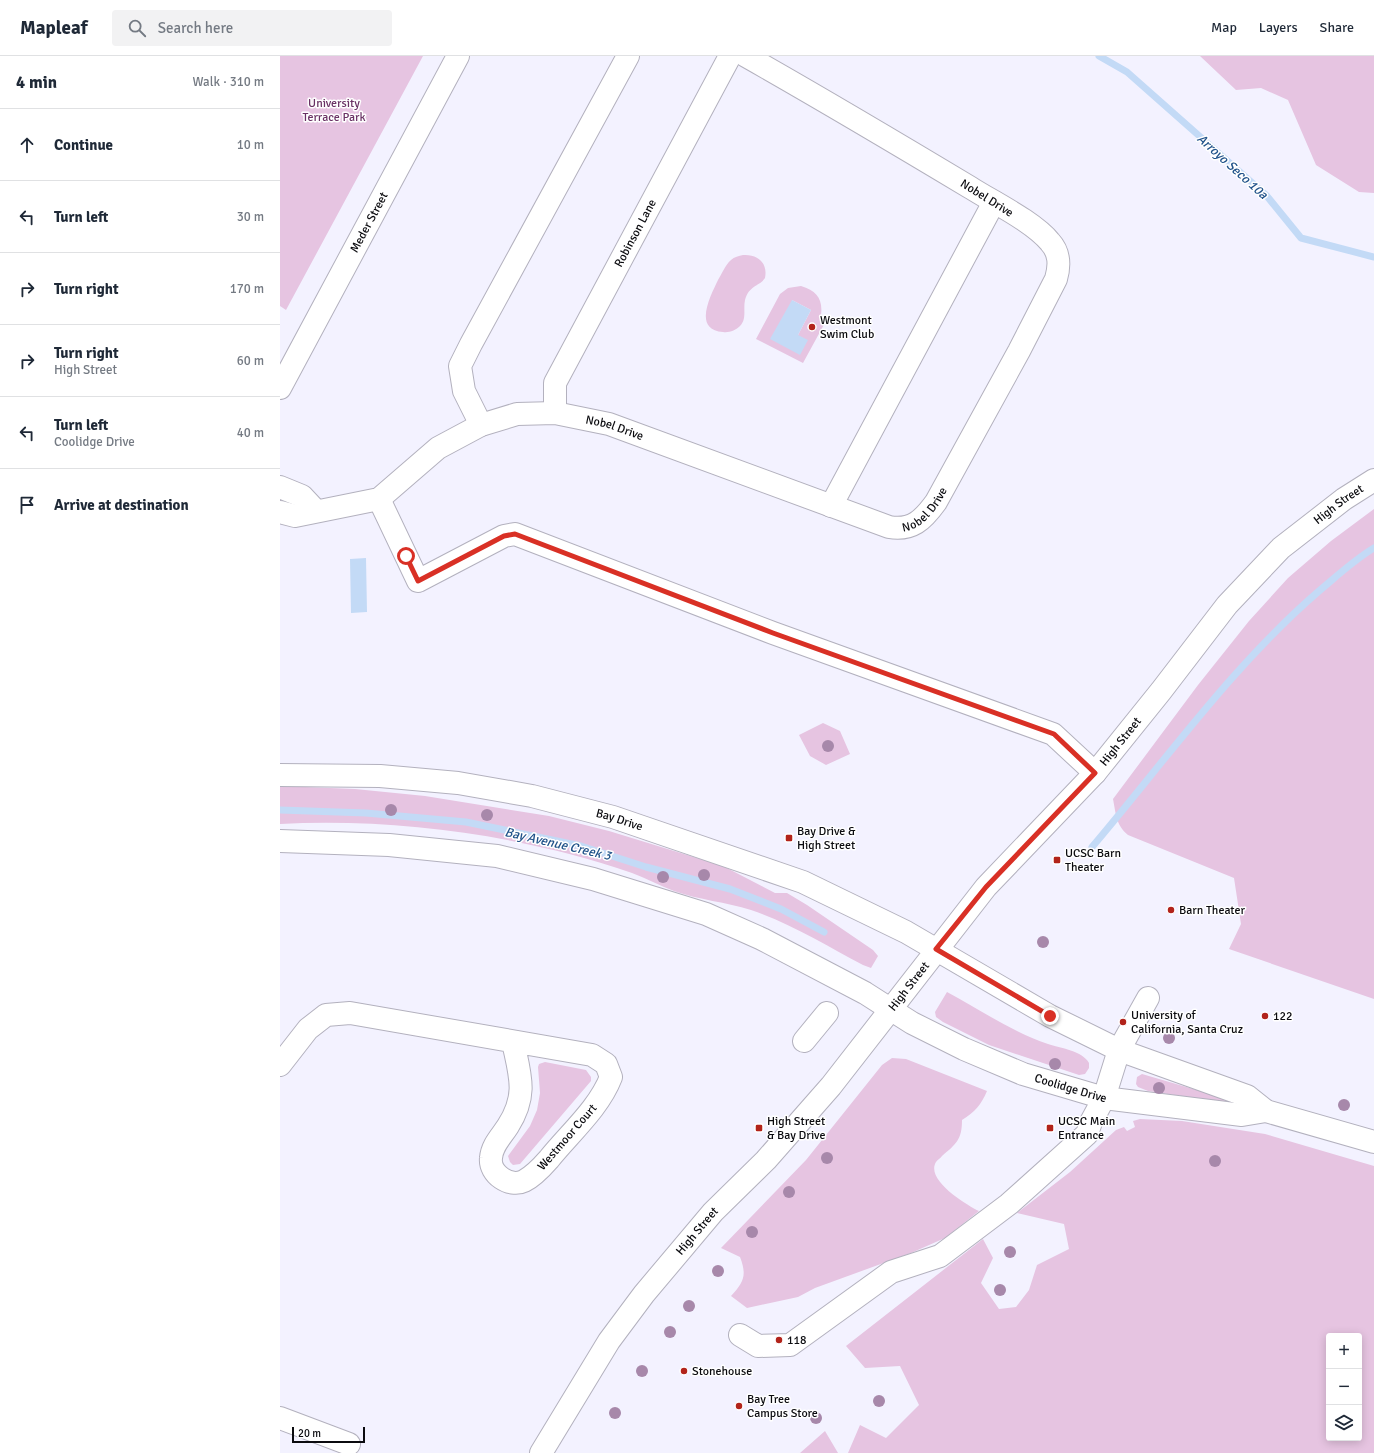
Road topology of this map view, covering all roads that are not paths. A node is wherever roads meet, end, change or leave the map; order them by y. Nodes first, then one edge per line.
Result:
1 (458, 56) edge
2 (628, 56) edge
3 (730, 56) edge
4 (746, 56) edge
5 (994, 202) junction
6 (280, 388) edge
7 (555, 413) junction
8 (481, 425) junction
9 (1374, 480) edge
10 (280, 487) edge
11 (379, 499) junction
12 (831, 506) junction
13 (316, 511) junction
14 (280, 512) edge
15 (1095, 773) junction
16 (280, 775) edge
17 (280, 841) edge
18 (936, 949) junction
19 (1148, 998) dead end
20 (890, 1010) junction
21 (827, 1013) dead end
22 (804, 1041) dead end
23 (512, 1042) junction
24 (1119, 1050) junction
25 (280, 1064) edge
26 (1104, 1098) junction
27 (1266, 1111) junction
28 (1374, 1142) edge
29 (740, 1335) dead end
30 (280, 1418) edge
31 (349, 1444) dead end
32 (541, 1453) edge

1 - 6 street, Meder Street
2 - 8 street
3 - 7 street, Robinson Lane
4 - 5 street, Nobel Drive
5 - 12 street
5 - 12 street, Nobel Drive
7 - 8 street, Nobel Drive
7 - 12 street, Nobel Drive
8 - 11 street, Nobel Drive
9 - 15 street, High Street
10 - 13 street
11 - 13 street
11 - 15 street
13 - 14 street
15 - 18 street, High Street
16 - 18 street, Bay Drive
17 - 20 street
18 - 20 street, High Street
18 - 24 street, Coolidge Drive
19 - 24 street
20 - 26 street, Coolidge Drive
20 - 32 street, High Street
21 - 22 street
23 - 23 street, Westmoor Court
23 - 25 street, Westmoor Court
24 - 26 street
24 - 27 street, Coolidge Drive
26 - 27 street, Coolidge Drive
26 - 29 street
27 - 28 street, Coolidge Drive
30 - 31 street

